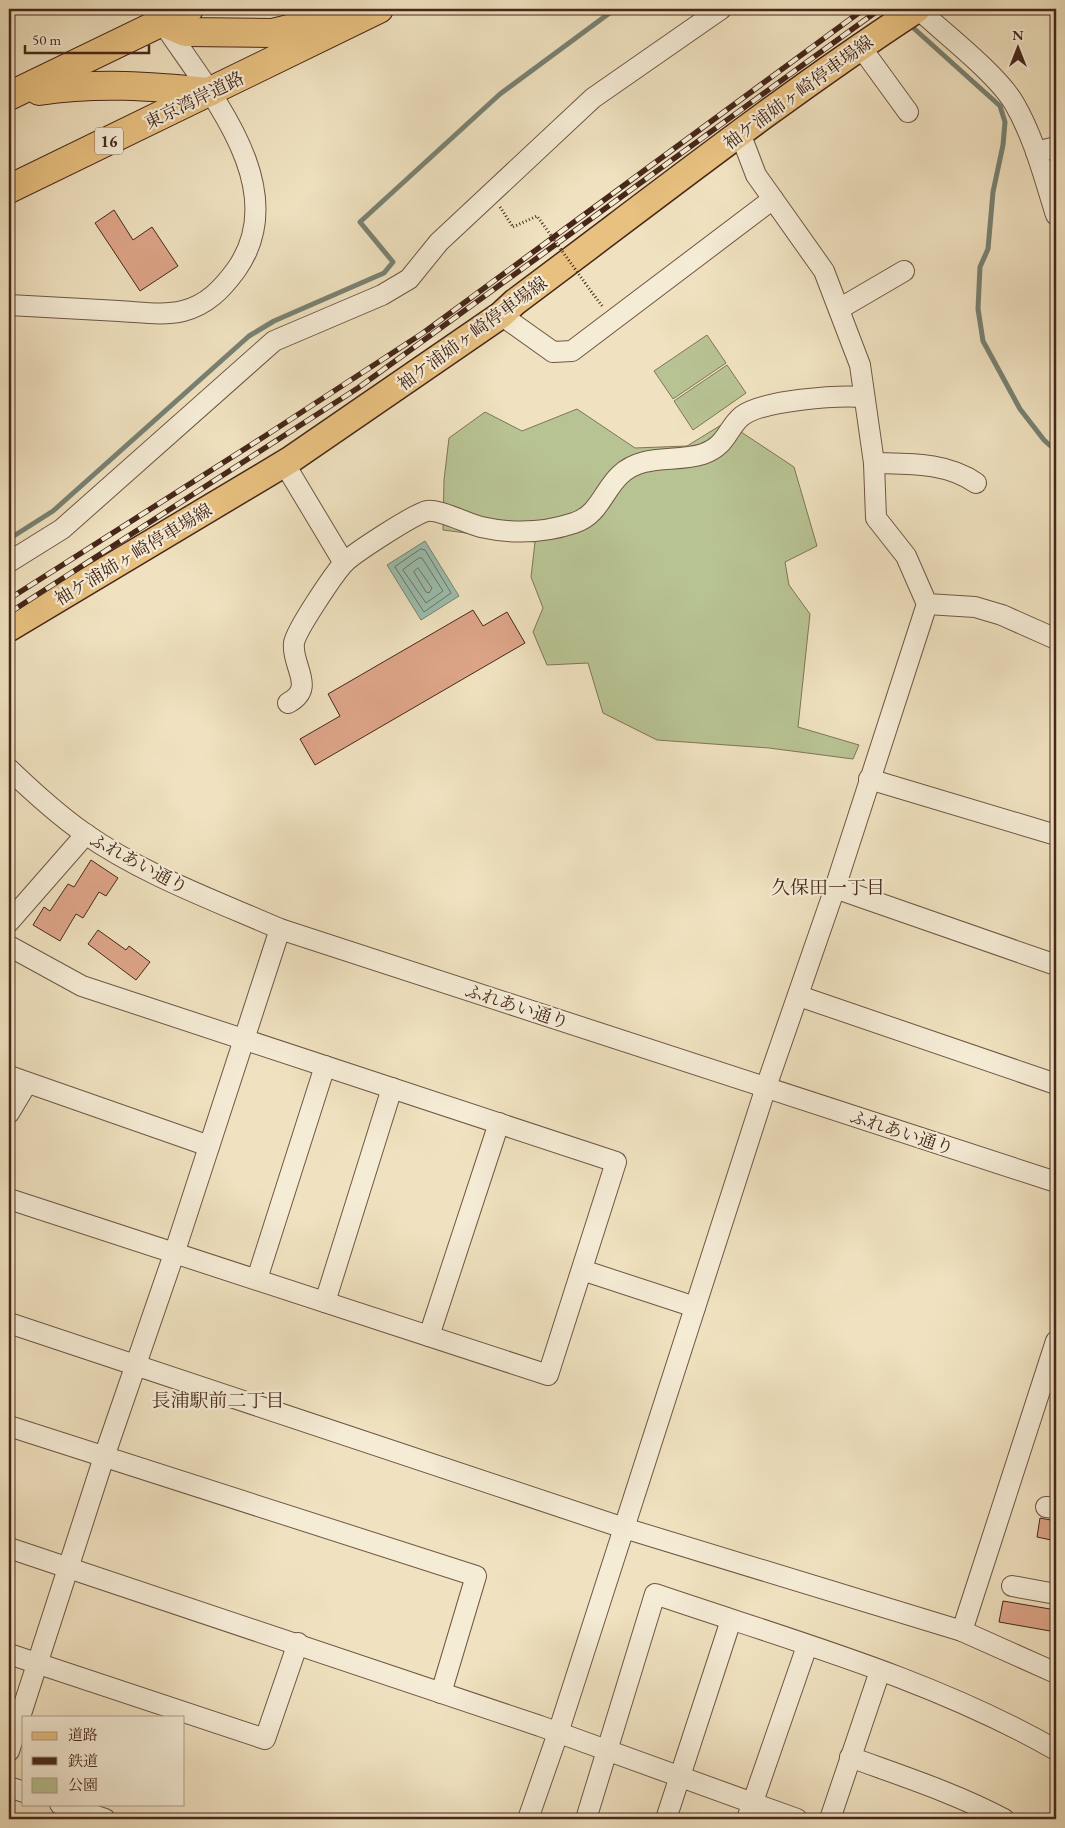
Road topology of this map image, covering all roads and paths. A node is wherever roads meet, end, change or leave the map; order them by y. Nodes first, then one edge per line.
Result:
1 (189, 9) edge
2 (353, 9) edge
3 (379, 9) edge
4 (721, 9) edge
5 (917, 9) edge
6 (158, 16) edge
7 (860, 46) junction
8 (210, 92) junction
9 (11, 95) edge
10 (908, 112) dead end
11 (740, 133) junction
12 (1056, 147) edge
13 (1036, 152) junction
14 (9, 189) edge
15 (491, 194) junction
16 (773, 199) junction
17 (1056, 214) edge
18 (904, 271) dead end
19 (593, 294) dead end
20 (9, 305) edge
21 (839, 309) junction
22 (501, 315) junction
23 (864, 397) junction
24 (874, 463) junction
25 (284, 464) junction
26 (976, 483) dead end
27 (9, 562) edge
28 (344, 563) junction
29 (927, 604) junction
30 (9, 628) edge
31 (1056, 639) edge
32 (288, 703) dead end
33 (9, 769) edge
34 (870, 779) junction
35 (86, 834) junction
36 (1056, 835) edge
37 (835, 888) junction
38 (16, 899) edge
39 (9, 922) edge
40 (280, 929) junction
41 (9, 946) edge
42 (1056, 965) edge
43 (799, 996) junction
44 (243, 1040) junction
45 (325, 1066) junction
46 (9, 1076) edge
47 (27, 1083) junction
48 (1056, 1084) edge
49 (766, 1087) junction
50 (392, 1088) junction
51 (9, 1113) edge
52 (499, 1123) junction
53 (209, 1146) junction
54 (1056, 1182) edge
55 (9, 1199) edge
56 (174, 1254) junction
57 (582, 1270) junction
58 (257, 1279) junction
59 (325, 1302) junction
60 (695, 1307) junction
61 (9, 1324) edge
62 (430, 1336) junction
63 (1056, 1341) edge
64 (137, 1365) junction
65 (9, 1426) edge
66 (104, 1457) junction
67 (624, 1528) junction
68 (9, 1548) edge
69 (68, 1568) junction
70 (1012, 1586) dead end
71 (1056, 1594) edge
72 (731, 1620) junction
73 (962, 1631) junction
74 (298, 1643) junction
75 (806, 1646) junction
76 (9, 1654) edge
77 (37, 1664) junction
78 (880, 1672) junction
79 (1056, 1672) edge
80 (441, 1693) junction
81 (558, 1733) junction
82 (1056, 1750) edge
83 (9, 1751) edge
84 (608, 1751) junction
85 (850, 1757) junction
86 (681, 1778) junction
87 (9, 1787) edge
88 (22, 1791) edge
89 (66, 1806) edge
90 (750, 1812) edge
91 (105, 1819) edge
92 (528, 1819) edge
93 (586, 1819) edge
94 (666, 1819) edge
95 (796, 1819) edge
96 (830, 1819) edge
97 (1004, 1819) edge

1 - 6 highway
2 - 6 highway
3 - 8 highway, 東京湾岸道路 / 16
4 - 15 street
5 - 7 main road, 袖ケ浦姉ヶ崎停車場線
5 - 13 street
6 - 8 street
6 - 9 highway
7 - 10 street
7 - 11 main road, 袖ケ浦姉ヶ崎停車場線
8 - 9 highway
8 - 14 highway, 東京湾岸道路 / 16
8 - 20 street
11 - 16 street
11 - 22 main road, 袖ケ浦姉ヶ崎停車場線
12 - 13 street
13 - 17 street
15 - 19 path, bridge
15 - 27 street
16 - 21 street
16 - 22 street
18 - 21 street
21 - 23 street
22 - 25 main road, 袖ケ浦姉ヶ崎停車場線
23 - 24 street
23 - 28 street
24 - 26 street
24 - 29 street
25 - 28 street
25 - 30 main road, 袖ケ浦姉ヶ崎停車場線
28 - 32 street
29 - 31 street
29 - 34 street
33 - 35 street, ふれあい通り
34 - 36 street
34 - 37 street
35 - 38 street
35 - 40 street, ふれあい通り
37 - 42 street
37 - 43 street
38 - 39 street
40 - 44 street
40 - 49 street, ふれあい通り
41 - 44 street
43 - 48 street
43 - 49 street
44 - 45 street
44 - 53 street
45 - 50 street
45 - 58 street
46 - 47 street
47 - 51 street
47 - 53 street
49 - 54 street, ふれあい通り
49 - 60 street
50 - 52 street
50 - 59 street
52 - 57 street
52 - 62 street
53 - 56 street
55 - 56 street
56 - 58 street
56 - 64 street
57 - 60 street
57 - 62 street
58 - 59 street
59 - 62 street
60 - 67 street
61 - 64 street
63 - 73 street
64 - 66 street
64 - 67 street
65 - 66 street
66 - 69 street
66 - 80 street
67 - 73 street
67 - 81 street
68 - 69 street
69 - 74 street
69 - 77 street
70 - 71 street
72 - 75 street
72 - 84 street
72 - 86 street
73 - 79 street
74 - 77 street
74 - 80 street
75 - 78 street
75 - 90 street
76 - 77 street
77 - 83 street
78 - 82 street
78 - 85 street
80 - 81 street
81 - 84 street
81 - 92 street
84 - 86 street
84 - 93 street
85 - 96 street
85 - 97 street
86 - 90 street
86 - 94 street
87 - 88 street
89 - 91 street
90 - 95 street

